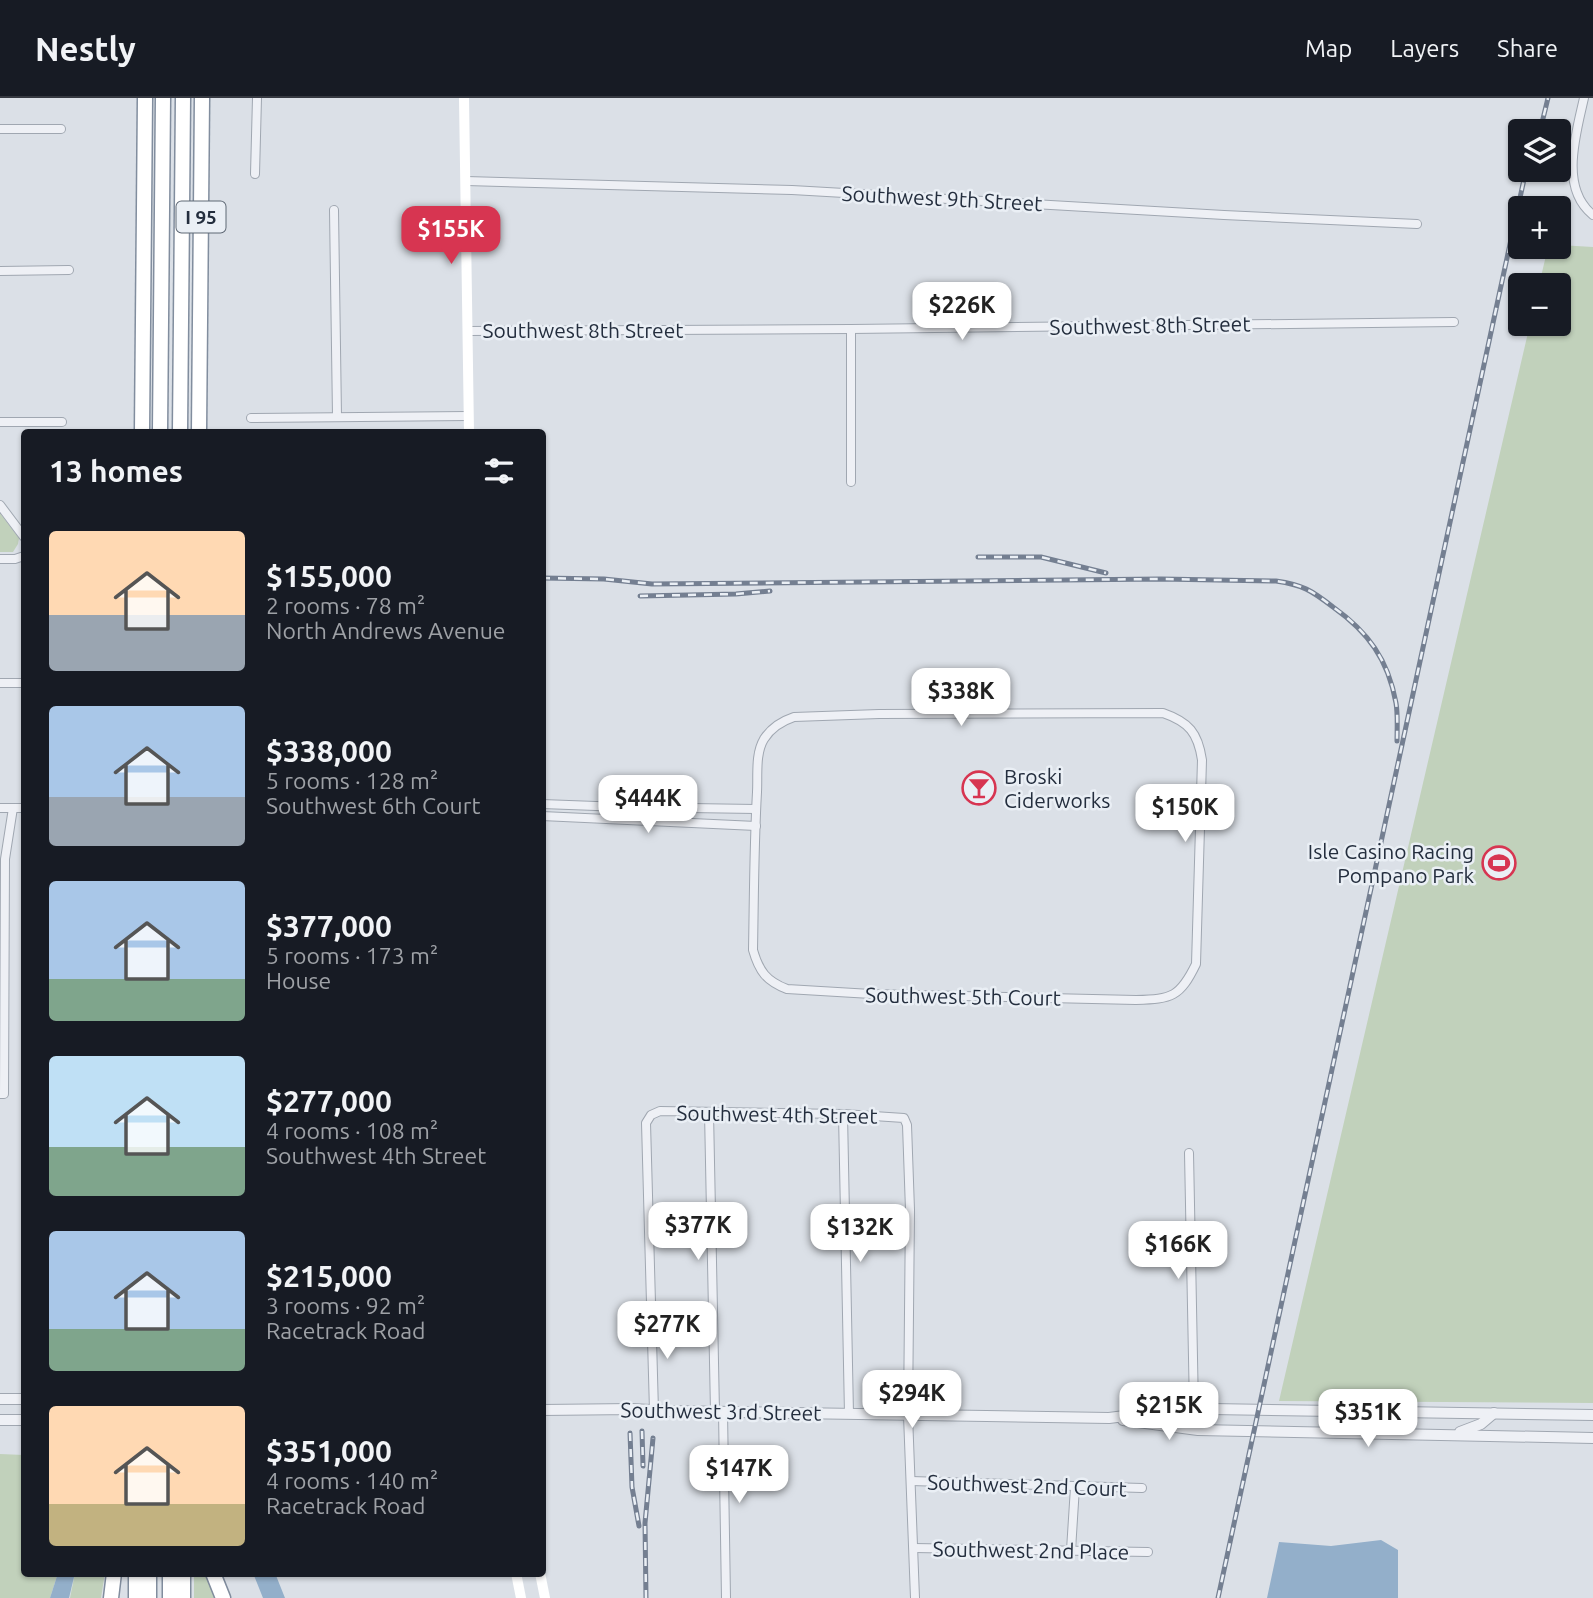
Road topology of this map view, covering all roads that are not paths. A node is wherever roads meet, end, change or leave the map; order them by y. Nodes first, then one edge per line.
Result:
1 (145, 98) edge
2 (163, 98) edge
3 (183, 98) edge
4 (202, 98) edge
5 (257, 98) edge
6 (464, 98) edge
7 (1584, 98) edge
8 (0, 129) edge
9 (61, 129) dead end
10 (255, 174) dead end
11 (466, 181) junction
12 (334, 210) dead end
13 (1593, 215) edge
14 (1417, 224) dead end
15 (69, 270) dead end
16 (0, 271) edge
17 (1454, 321) dead end
18 (851, 329) junction
19 (468, 331) junction
20 (142, 348) junction
21 (337, 416) junction
22 (468, 416) junction
23 (251, 418) dead end
24 (0, 422) edge
25 (62, 422) dead end
26 (142, 429) edge
27 (155, 429) edge
28 (160, 429) edge
29 (180, 429) edge
30 (199, 429) edge
31 (469, 429) edge
32 (851, 482) dead end
33 (0, 505) edge
34 (21, 533) edge
35 (21, 557) edge
36 (0, 559) edge
37 (0, 683) edge
38 (21, 683) edge
39 (546, 804) edge
40 (0, 808) edge
41 (13, 808) junction
42 (21, 808) edge
43 (756, 809) junction
44 (546, 816) edge
45 (756, 826) junction
46 (0, 840) edge
47 (5, 859) junction
48 (0, 1094) edge
49 (709, 1112) junction
50 (843, 1114) junction
51 (1189, 1153) dead end
52 (0, 1399) edge
53 (21, 1399) edge
54 (1194, 1409) junction
55 (546, 1410) edge
56 (654, 1411) junction
57 (719, 1412) junction
58 (1494, 1413) junction
59 (849, 1414) junction
60 (908, 1415) junction
61 (1593, 1415) edge
62 (1109, 1418) junction
63 (0, 1420) edge
64 (21, 1420) edge
65 (1454, 1435) junction
66 (1593, 1438) edge
67 (911, 1481) junction
68 (1075, 1487) junction
69 (1142, 1488) dead end
70 (914, 1548) junction
71 (1071, 1550) junction
72 (1148, 1552) dead end
73 (114, 1577) edge
74 (136, 1577) edge
75 (149, 1577) edge
76 (170, 1577) edge
77 (183, 1577) edge
78 (215, 1577) edge
79 (517, 1577) edge
80 (541, 1577) edge
81 (111, 1598) edge
82 (136, 1598) edge
83 (149, 1598) edge
84 (170, 1598) edge
85 (183, 1598) edge
86 (223, 1598) edge
87 (521, 1598) edge
88 (545, 1598) edge
89 (726, 1598) edge
90 (915, 1598) edge

1 - 20 highway
2 - 28 highway
3 - 29 highway
4 - 30 highway, I 95
5 - 10 street
6 - 11 main road
7 - 13 street
8 - 9 street
11 - 14 street, Southwest 9th Street
11 - 19 main road
12 - 21 street
15 - 16 street
17 - 18 street, Southwest 8th Street
18 - 19 street, Southwest 8th Street
18 - 32 street
19 - 22 main road
20 - 26 highway
20 - 27 highway
21 - 22 street
21 - 23 street
22 - 31 main road
24 - 25 street
33 - 34 street
35 - 36 street
37 - 38 street
39 - 43 street
40 - 41 street
41 - 42 street
41 - 47 street
43 - 45 street
43 - 45 street, Southwest 5th Court
44 - 45 street
46 - 47 street
47 - 48 street
49 - 50 street, Southwest 4th Street
49 - 56 street, Southwest 4th Street
49 - 57 street
50 - 59 street
50 - 60 street, Southwest 4th Street
51 - 54 street
52 - 53 street
54 - 58 street
54 - 62 street
55 - 56 street, Southwest 3rd Street
56 - 57 street, Southwest 3rd Street
57 - 59 street, Southwest 3rd Street
57 - 89 street
58 - 61 street
58 - 65 street
59 - 60 street, Southwest 3rd Street
60 - 62 street, Southwest 3rd Street
60 - 67 street
62 - 65 street
63 - 64 street
65 - 66 street
67 - 68 street, Southwest 2nd Court
67 - 70 street
68 - 69 street, Southwest 2nd Court
68 - 71 street
70 - 71 street, Southwest 2nd Place
70 - 90 street
71 - 72 street, Southwest 2nd Place
73 - 81 highway
74 - 82 highway
75 - 83 highway
76 - 84 highway
77 - 85 highway
78 - 86 highway
79 - 87 main road
80 - 88 main road

